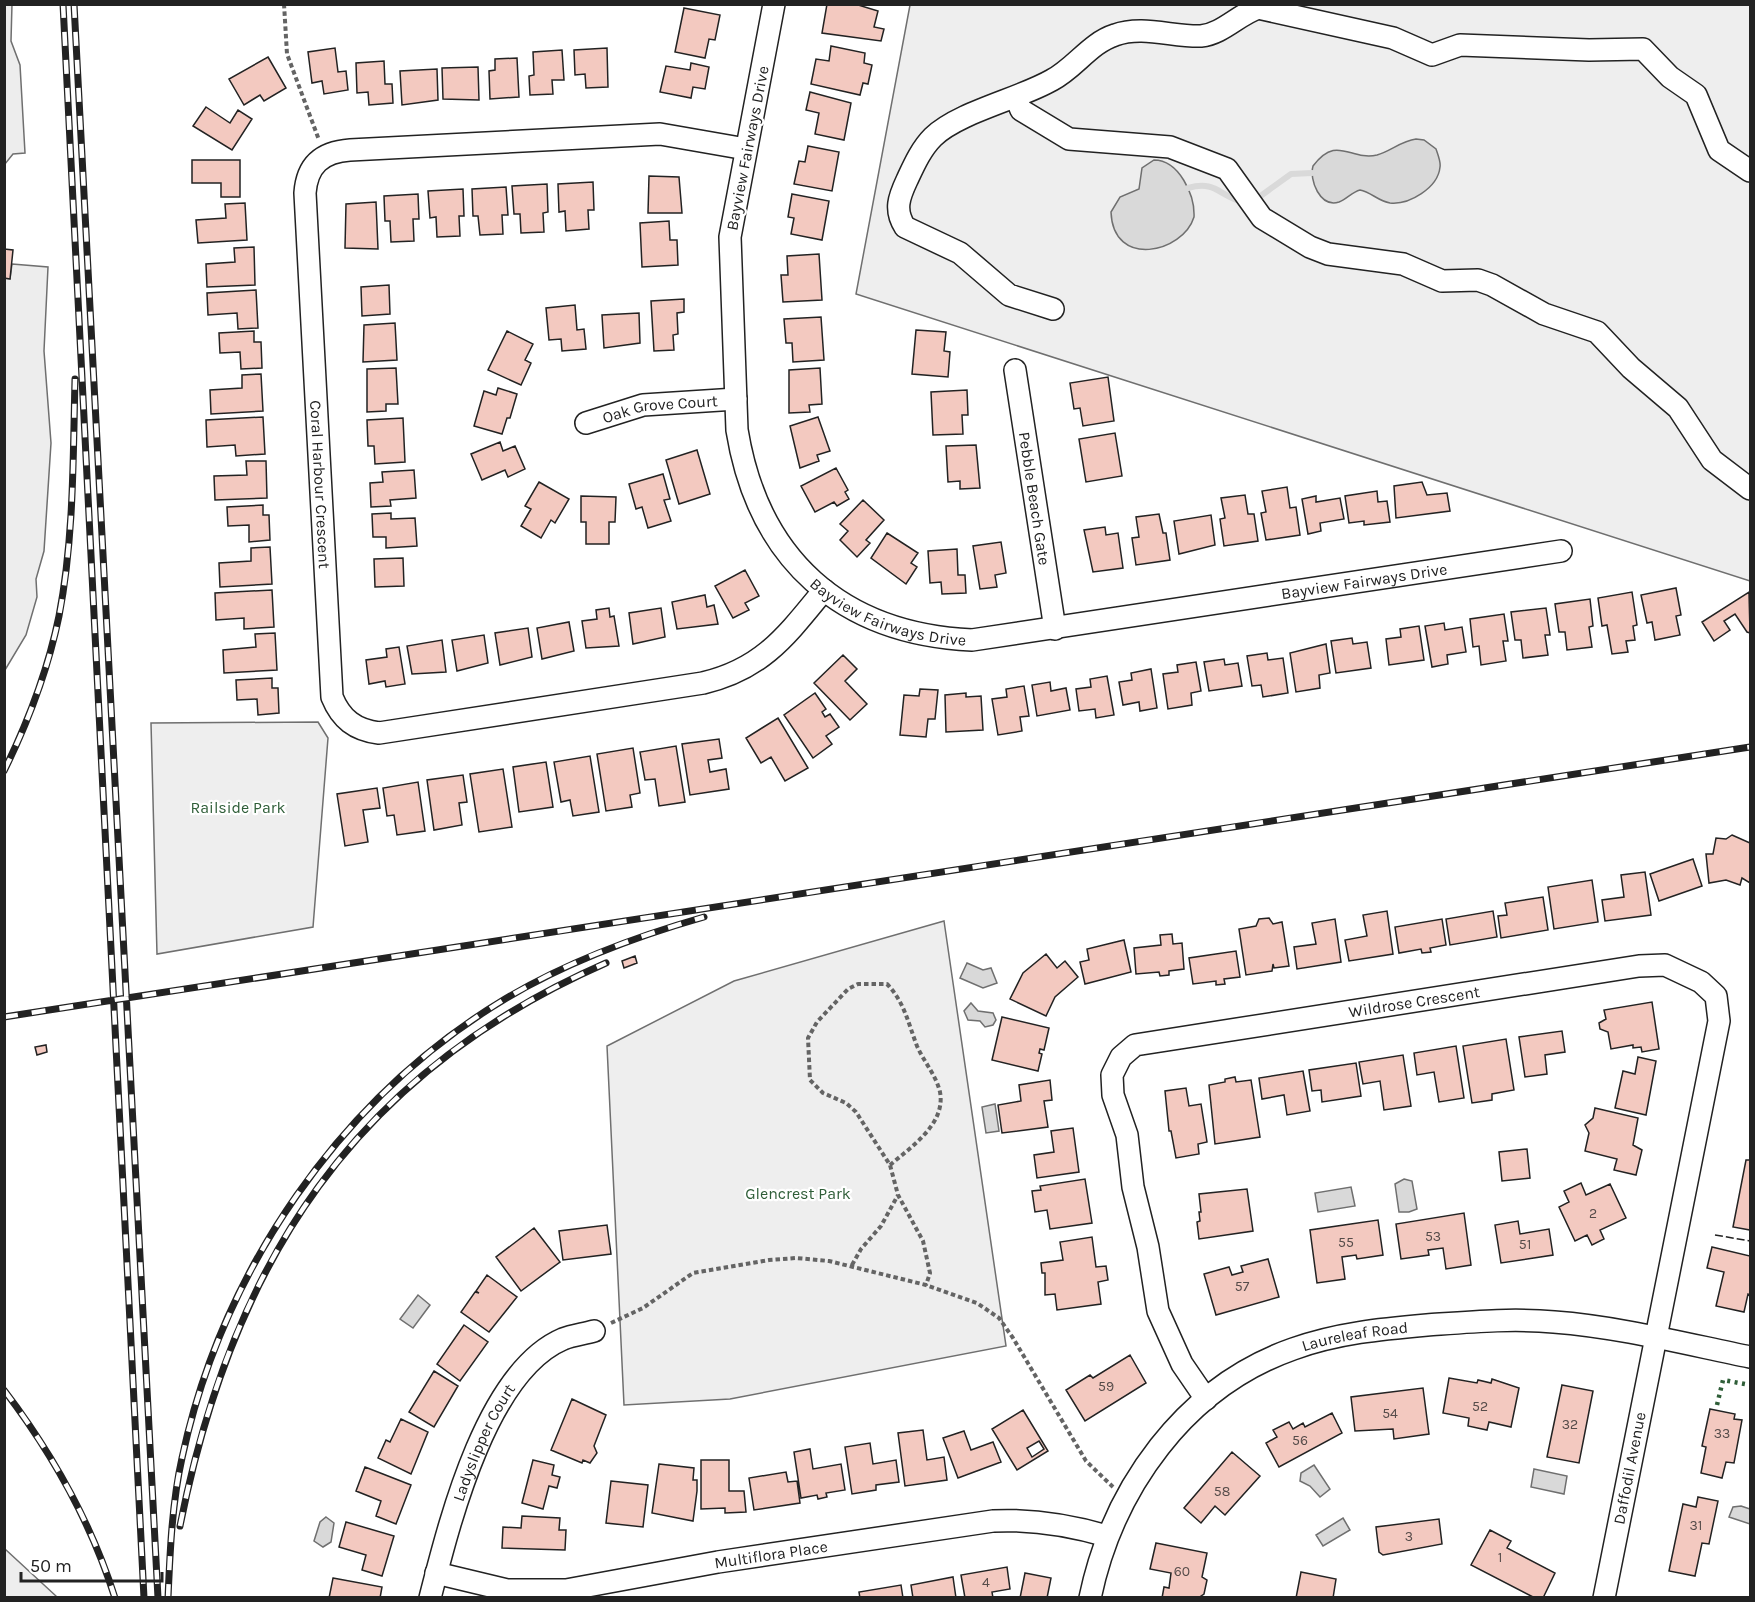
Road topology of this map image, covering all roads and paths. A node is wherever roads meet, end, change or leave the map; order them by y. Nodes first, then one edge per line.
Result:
1 (284, 4) edge
2 (774, 4) edge
3 (1016, 98) junction
4 (746, 149) junction
5 (325, 155) junction
6 (1750, 171) edge
7 (1053, 309) dead end
8 (1015, 370) dead end
9 (736, 399) junction
10 (586, 423) dead end
11 (1750, 489) edge
12 (1561, 551) dead end
13 (824, 590) junction
14 (1055, 629) junction
15 (890, 1165) junction
16 (898, 1195) junction
17 (852, 1265) junction
18 (926, 1285) junction
19 (594, 1331) joint
20 (1655, 1338) junction
21 (1750, 1357) edge
22 (1206, 1400) junction
23 (1124, 1498) junction
24 (1107, 1536) junction
25 (436, 1573) junction
26 (429, 1598) edge
27 (1090, 1598) edge
28 (1604, 1598) edge

1 - 5 path
2 - 4 street, Bayview Fairways Drive
3 - 6 street
3 - 7 street
3 - 11 street
4 - 5 street
4 - 9 street, Bayview Fairways Drive
5 - 13 street, Coral Harbour Crescent
8 - 14 street, Pebble Beach Gate
9 - 10 street, Oak Grove Court
9 - 13 street, Bayview Fairways Drive
12 - 14 street, Bayview Fairways Drive
13 - 14 street, Bayview Fairways Drive
15 - 15 path
15 - 16 path
16 - 17 path
16 - 18 path
17 - 18 path
17 - 19 path
18 - 23 path
19 - 25 street, Ladyslipper Court
20 - 21 street, Laureleaf Road
20 - 22 street, Laureleaf Road
20 - 22 street, Wildrose Crescent
20 - 28 street, Daffodil Avenue
22 - 23 street, Laureleaf Road
23 - 24 street, Laureleaf Road
24 - 25 street, Multiflora Place
24 - 27 street, Laureleaf Road
25 - 26 street, Ladyslipper Court

